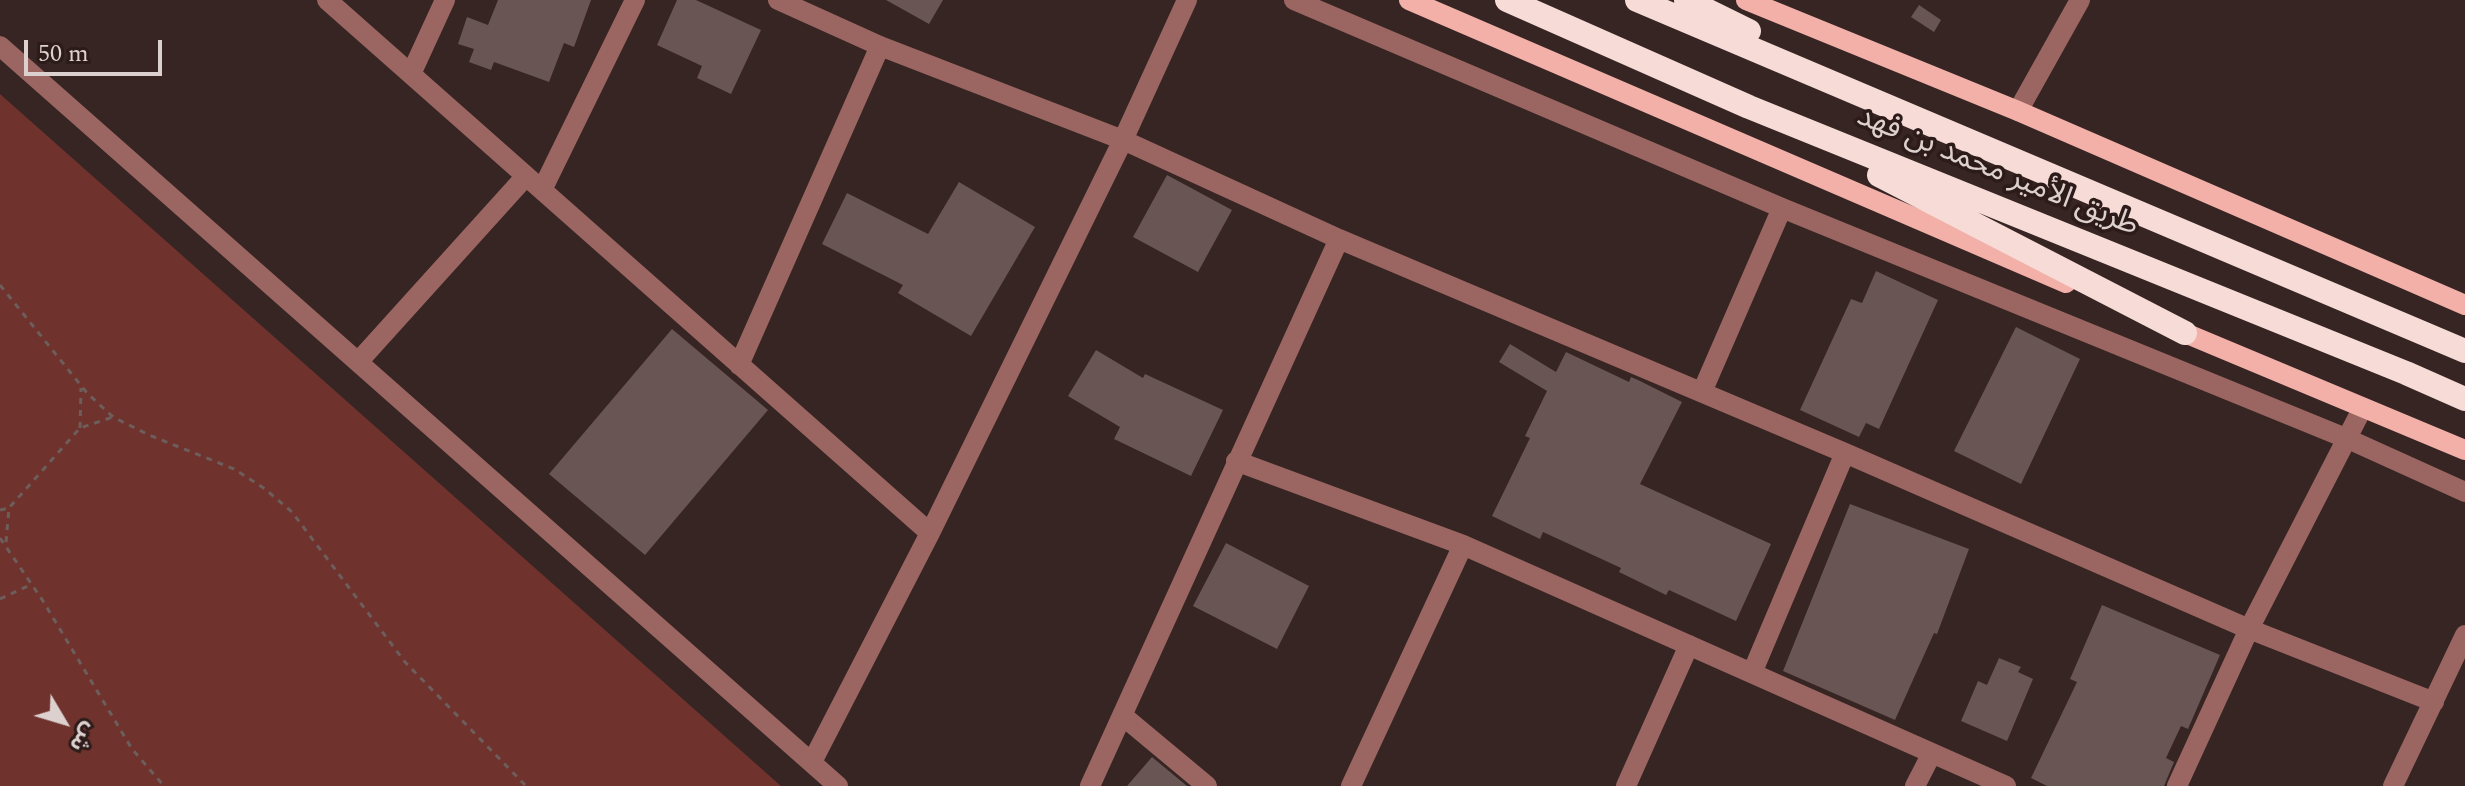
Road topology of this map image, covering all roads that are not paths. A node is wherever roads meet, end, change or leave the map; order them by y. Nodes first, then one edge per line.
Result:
1 (327, 0) edge
2 (445, 0) edge
3 (635, 0) edge
4 (778, 0) edge
5 (1187, 0) edge
6 (1294, 0) edge
7 (1409, 0) edge
8 (1507, 0) edge
9 (1637, 0) edge
10 (1686, 0) edge
11 (1746, 0) edge
12 (2080, 0) edge
13 (0, 46) edge
14 (880, 46) junction
15 (411, 74) junction
16 (1749, 107) junction
17 (2018, 111) junction
18 (1123, 140) junction
19 (1973, 142) junction
20 (534, 183) junction
21 (1782, 208) junction
22 (1339, 239) junction
23 (2465, 305) edge
24 (2185, 333) junction
25 (2465, 348) edge
26 (358, 362) junction
27 (739, 365) junction
28 (1702, 392) junction
29 (2465, 399) edge
30 (2362, 409) junction
31 (2348, 439) junction
32 (2465, 450) edge
33 (1845, 453) junction
34 (1236, 461) junction
35 (2465, 492) edge
36 (930, 533) junction
37 (1463, 545) junction
38 (2249, 629) junction
39 (2465, 635) edge
40 (1689, 645) junction
41 (1752, 673) junction
42 (2434, 702) junction
43 (1123, 716) junction
44 (1932, 753) junction
45 (812, 762) junction
46 (838, 786) edge
47 (1090, 786) edge
48 (1207, 786) edge
49 (1351, 786) edge
50 (1626, 786) edge
51 (1915, 786) edge
52 (2006, 786) edge
53 (2177, 786) edge
54 (2393, 786) edge

1 - 15 street
2 - 15 street
3 - 20 street
4 - 14 street
5 - 18 street
6 - 21 street
7 - 24 main road
8 - 16 highway, طريق الأمير محمد بن فهد
9 - 19 highway, طريق الأمير محمد بن فهد
10 - 19 highway
11 - 17 main road
12 - 17 street
13 - 26 street
14 - 18 street
14 - 27 street
15 - 20 street
16 - 24 highway
16 - 29 highway, طريق الأمير محمد بن فهد
17 - 23 main road
18 - 22 street
18 - 36 street
19 - 25 highway, طريق الأمير محمد بن فهد
20 - 26 street
20 - 27 street
21 - 28 street
21 - 31 street
22 - 28 street
22 - 34 street
24 - 30 main road
26 - 45 street
27 - 36 street
28 - 33 street
30 - 31 street
30 - 32 main road
31 - 35 street
31 - 38 street
33 - 38 street
33 - 41 street
34 - 37 street
34 - 43 street
36 - 45 street
37 - 40 street
37 - 49 street
38 - 42 street
38 - 53 street
39 - 42 street
40 - 41 street
40 - 50 street
41 - 44 street
42 - 54 street
43 - 47 street
43 - 48 street
44 - 51 street
44 - 52 street
45 - 46 street

